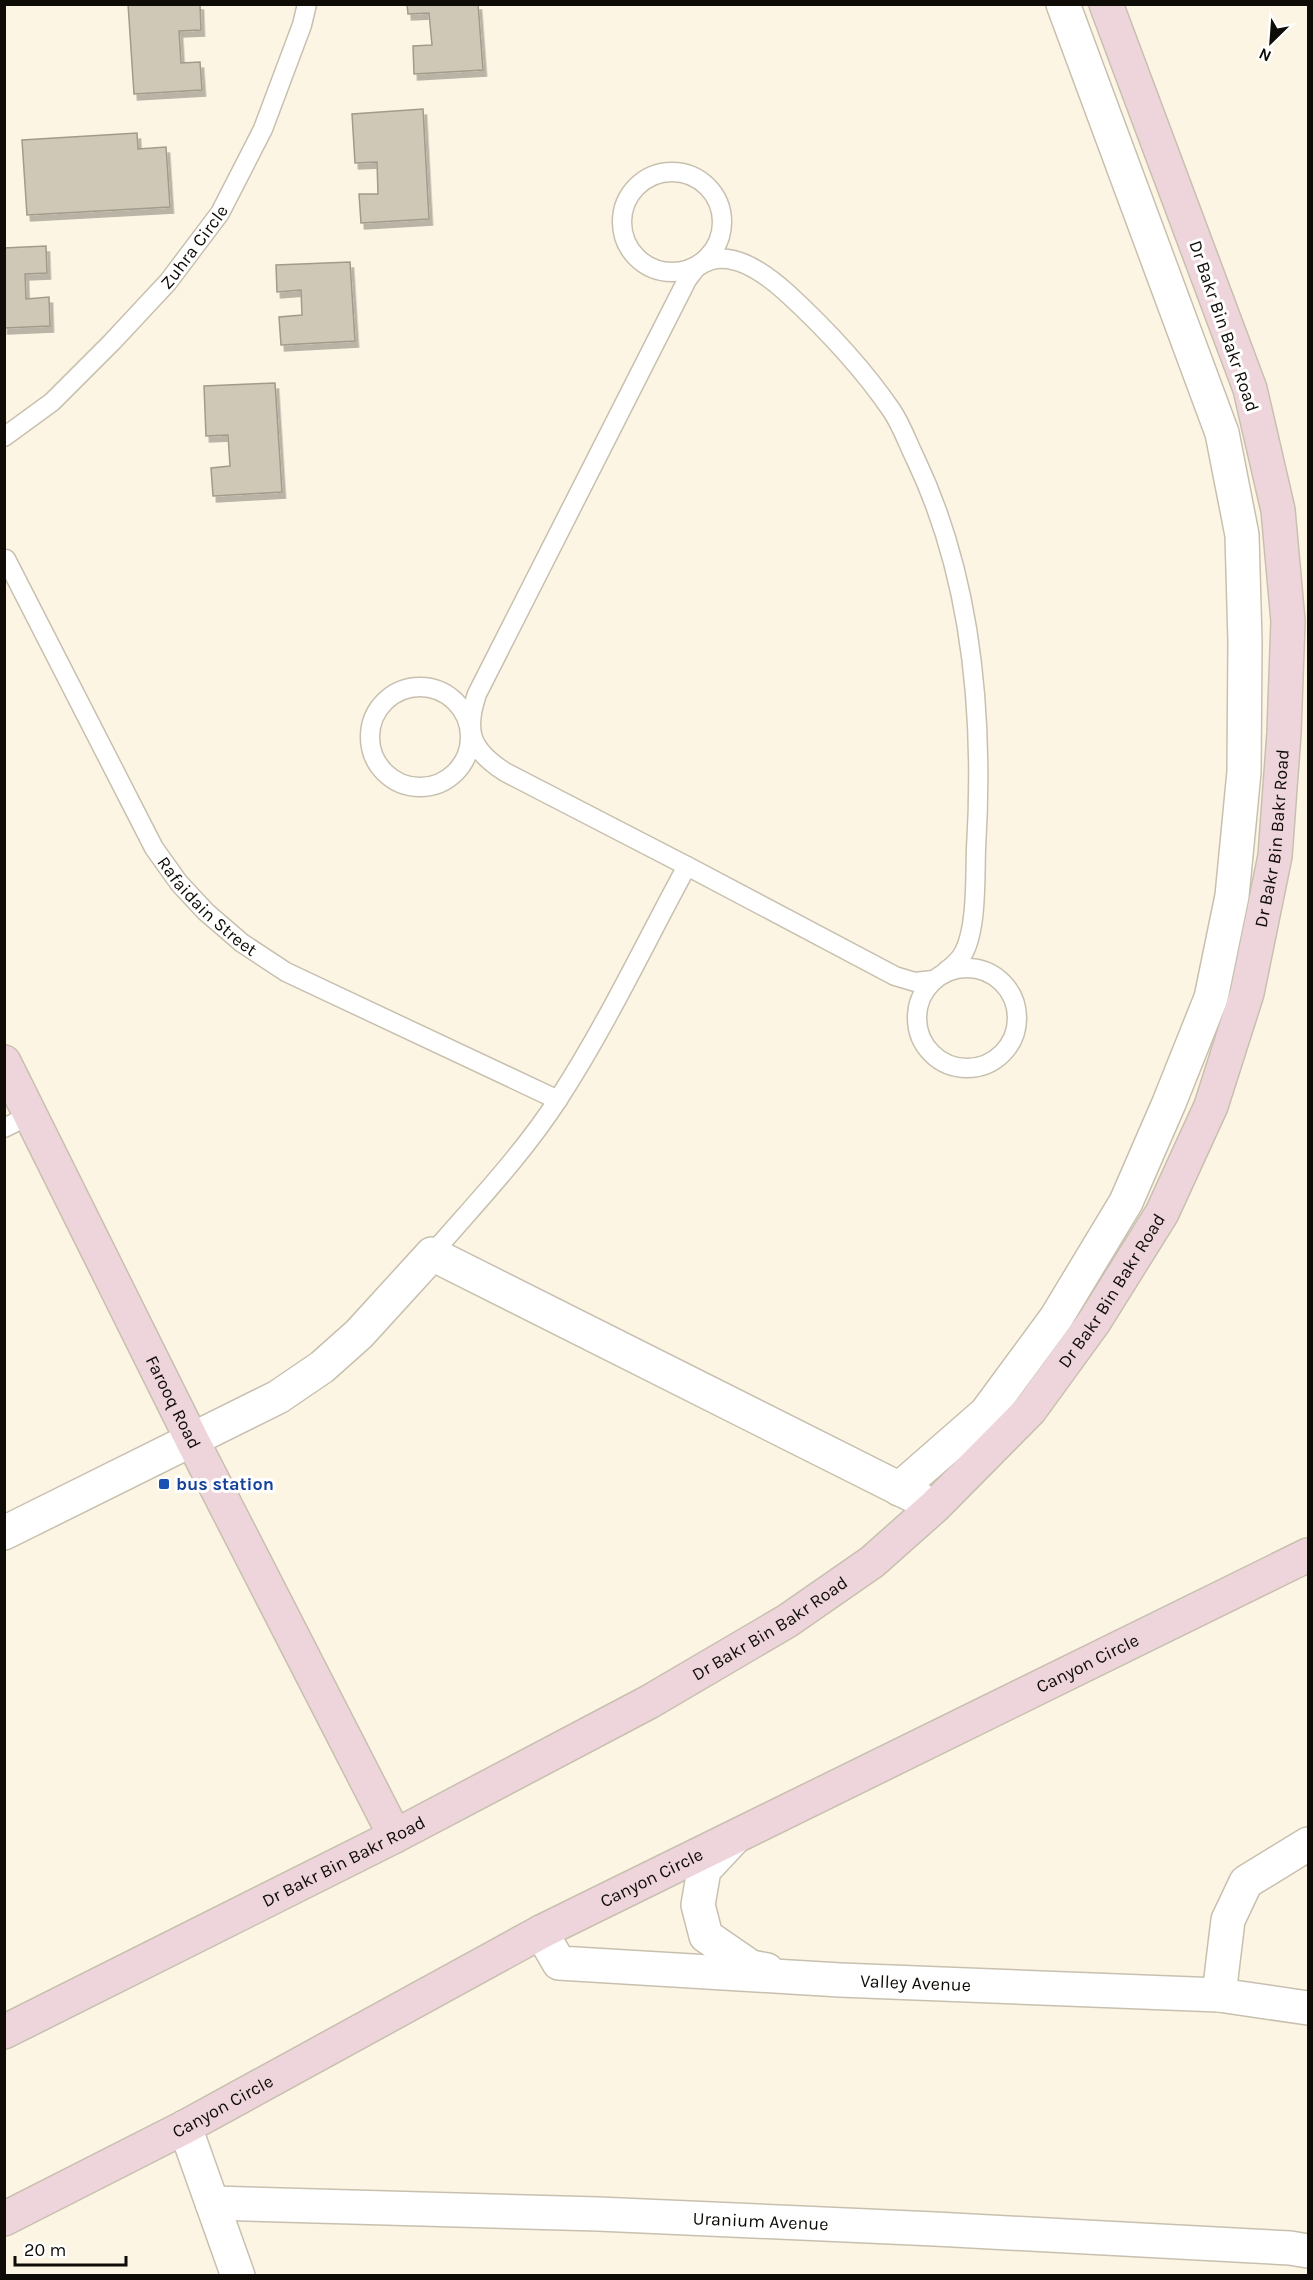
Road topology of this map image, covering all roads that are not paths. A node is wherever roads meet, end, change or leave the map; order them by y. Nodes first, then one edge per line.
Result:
1 (307, 4) edge
2 (1063, 4) edge
3 (1106, 4) edge
4 (699, 266) junction
5 (4, 437) edge
6 (6, 559) edge
7 (470, 729) junction
8 (687, 866) junction
9 (939, 976) junction
10 (4, 1062) edge
11 (558, 1100) junction
12 (17, 1121) edge
13 (432, 1254) junction
14 (192, 1440) junction
15 (899, 1489) junction
16 (934, 1506) junction
17 (4, 1533) edge
18 (1308, 1555) edge
19 (395, 1836) junction
20 (735, 1836) junction
21 (1308, 1844) edge
22 (541, 1932) junction
23 (798, 1978) junction
24 (1219, 1995) junction
25 (1308, 2008) edge
26 (4, 2032) edge
27 (185, 2127) junction
28 (212, 2203) junction
29 (4, 2219) edge
30 (1308, 2252) edge
31 (238, 2276) edge

1 - 5 lane, Zuhra Circle
2 - 15 street
3 - 16 street, Dr Bakr Bin Bakr Road
4 - 4 lane
4 - 7 lane
4 - 9 lane
6 - 11 lane, Rafaidain Street
7 - 7 lane
7 - 8 lane
8 - 9 lane
8 - 11 lane
9 - 9 lane
10 - 12 street, Farooq Road
11 - 13 lane
12 - 14 street, Farooq Road
13 - 14 street
13 - 15 street
14 - 17 street
14 - 19 street, Farooq Road
15 - 16 street
16 - 19 street, Dr Bakr Bin Bakr Road
18 - 20 street, Canyon Circle
19 - 26 street, Dr Bakr Bin Bakr Road
20 - 22 street, Canyon Circle
20 - 23 street
21 - 24 street
22 - 23 street, Valley Avenue
22 - 27 street, Canyon Circle
23 - 24 street, Valley Avenue
24 - 25 street, Valley Avenue
27 - 28 street
27 - 29 street, Canyon Circle
28 - 30 street, Uranium Avenue
28 - 31 street

